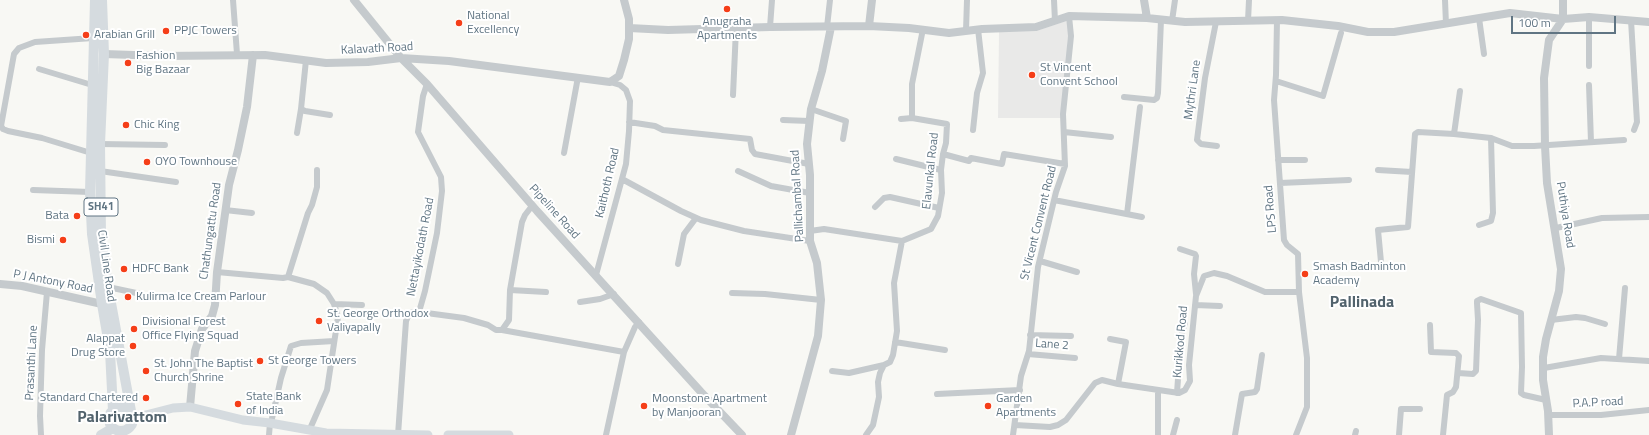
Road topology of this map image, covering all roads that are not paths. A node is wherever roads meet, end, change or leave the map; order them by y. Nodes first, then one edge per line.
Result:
1 (95, 0) edge
2 (102, 0) edge
3 (234, 0) edge
4 (354, 0) edge
5 (624, 0) edge
6 (772, 0) edge
7 (830, 0) edge
8 (872, 0) edge
9 (967, 0) edge
10 (1054, 0) edge
11 (1144, 0) edge
12 (1176, 0) edge
13 (1249, 0) edge
14 (1445, 0) edge
15 (1563, 0) edge
16 (1069, 16) junction
17 (1589, 17) junction
18 (1147, 18) junction
19 (1479, 18) junction
20 (1563, 19) junction
21 (1161, 20) junction
22 (1277, 20) junction
23 (1631, 20) junction
24 (1055, 21) junction
25 (1172, 21) junction
26 (1248, 21) junction
27 (1216, 22) junction
28 (1649, 22) edge
29 (1446, 24) junction
30 (869, 26) junction
31 (770, 27) junction
32 (829, 27) junction
33 (629, 28) junction
34 (736, 29) junction
35 (923, 29) junction
36 (978, 29) junction
37 (966, 31) junction
38 (1341, 33) dead end
39 (93, 38) junction
40 (104, 54) junction
41 (237, 54) junction
42 (1484, 54) dead end
43 (253, 55) junction
44 (401, 58) junction
45 (306, 60) junction
46 (1589, 66) dead end
47 (39, 69) dead end
48 (578, 77) junction
49 (1276, 81) junction
50 (610, 82) junction
51 (427, 84) junction
52 (92, 85) junction
53 (1589, 86) dead end
54 (1460, 91) dead end
55 (733, 95) dead end
56 (1124, 97) dead end
57 (1140, 107) dead end
58 (301, 109) junction
59 (811, 109) junction
60 (330, 115) dead end
61 (96, 118) junction
62 (912, 118) junction
63 (901, 119) dead end
64 (783, 120) dead end
65 (809, 121) junction
66 (629, 122) junction
67 (973, 130) dead end
68 (1634, 130) dead end
69 (1064, 132) junction
70 (297, 133) dead end
71 (1454, 134) junction
72 (843, 138) dead end
73 (1111, 138) dead end
74 (1491, 138) junction
75 (1624, 140) dead end
76 (1591, 142) junction
77 (100, 144) junction
78 (165, 145) dead end
79 (1217, 146) dead end
80 (1545, 146) junction
81 (91, 153) junction
82 (564, 153) dead end
83 (943, 154) junction
84 (896, 159) dead end
85 (1278, 160) junction
86 (1305, 160) dead end
87 (809, 164) junction
88 (1066, 164) junction
89 (317, 170) dead end
90 (942, 170) junction
91 (1378, 170) dead end
92 (100, 171) junction
93 (738, 171) dead end
94 (1412, 172) junction
95 (622, 179) junction
96 (1349, 180) dead end
97 (176, 182) dead end
98 (1280, 183) junction
99 (33, 190) dead end
100 (90, 192) junction
101 (810, 193) junction
102 (1054, 200) junction
103 (532, 206) junction
104 (875, 207) dead end
105 (938, 208) junction
106 (225, 210) junction
107 (252, 213) dead end
108 (1127, 214) junction
109 (1142, 217) dead end
110 (1649, 217) edge
111 (696, 218) junction
112 (1480, 225) dead end
113 (1556, 228) junction
114 (810, 231) junction
115 (810, 241) junction
116 (902, 241) junction
117 (1180, 249) dead end
118 (1040, 261) junction
119 (1381, 262) dead end
120 (678, 264) dead end
121 (217, 272) junction
122 (1077, 272) dead end
123 (596, 275) junction
124 (288, 277) junction
125 (0, 284) edge
126 (108, 287) junction
127 (1626, 288) dead end
128 (510, 290) junction
129 (47, 292) junction
130 (546, 292) dead end
131 (1299, 292) junction
132 (732, 293) dead end
133 (141, 294) dead end
134 (614, 294) junction
135 (1196, 296) junction
136 (820, 300) junction
137 (580, 302) dead end
138 (102, 304) junction
139 (334, 304) junction
140 (362, 305) dead end
141 (1195, 305) junction
142 (1220, 306) dead end
143 (419, 312) junction
144 (1551, 320) junction
145 (639, 322) junction
146 (1185, 323) dead end
147 (1604, 324) dead end
148 (1430, 325) dead end
149 (502, 330) junction
150 (1030, 335) junction
151 (1071, 336) dead end
152 (1110, 339) dead end
153 (334, 341) junction
154 (895, 342) junction
155 (946, 350) dead end
156 (624, 352) junction
157 (1028, 354) junction
158 (1262, 355) dead end
159 (1075, 358) dead end
160 (1619, 359) junction
161 (1649, 361) edge
162 (884, 365) junction
163 (1544, 368) junction
164 (832, 371) dead end
165 (1458, 373) junction
166 (1118, 384) junction
167 (1020, 390) junction
168 (1158, 390) junction
169 (1177, 393) junction
170 (937, 394) dead end
171 (1546, 400) junction
172 (190, 407) junction
173 (1420, 409) dead end
174 (112, 410) junction
175 (1649, 410) edge
176 (132, 414) junction
177 (1548, 415) junction
178 (1177, 420) dead end
179 (271, 423) junction
180 (1015, 425) junction
181 (113, 428) junction
182 (309, 431) junction
183 (130, 432) edge
184 (325, 434) edge
185 (484, 434) edge
186 (41, 435) edge
187 (101, 435) edge
188 (269, 435) edge
189 (398, 435) edge
190 (428, 435) edge
191 (448, 435) edge
192 (509, 435) edge
193 (606, 435) edge
194 (742, 435) edge
195 (791, 435) edge
196 (866, 435) edge
197 (1013, 435) edge
198 (1158, 435) edge
199 (1173, 435) edge
200 (1235, 435) edge
201 (1296, 435) edge
202 (1399, 435) edge
203 (1442, 435) edge
204 (1548, 435) edge

1 - 39 main road, Civil Line Road / SH41
2 - 40 main road, Civil Line Road / SH41
3 - 41 street
4 - 44 street, Pipeline Road
5 - 33 street
6 - 31 street
7 - 32 street
8 - 30 street
9 - 37 street
10 - 24 street
11 - 18 street
12 - 25 street
13 - 26 street
14 - 29 street
15 - 20 street
16 - 18 street
16 - 24 street
16 - 69 street, St Vicent Convent Road
17 - 20 street
17 - 23 street
17 - 46 street
18 - 21 street
19 - 20 street
19 - 29 street
19 - 42 street
20 - 80 street, Puthiya Road
21 - 25 street
21 - 56 street
22 - 26 street
22 - 29 street
22 - 49 street, LPS Road
23 - 28 street
23 - 68 street
24 - 36 street
25 - 27 street
26 - 27 street
27 - 79 street, Mythri Lane
30 - 32 street
30 - 35 street
31 - 32 street
31 - 34 street
32 - 59 street, Pallichambal Road
33 - 34 street
33 - 50 street
34 - 55 street
35 - 37 street
35 - 62 street
36 - 37 street
36 - 67 street
38 - 49 street
39 - 52 main road, Civil Line Road / SH41
39 - 81 street
40 - 41 street, Kalavath Road
40 - 61 main road, Civil Line Road / SH41
41 - 43 street, Kalavath Road
43 - 45 street, Kalavath Road
43 - 106 street, Chathungattu Road
44 - 45 street, Kalavath Road
44 - 48 street, Kalavath Road
44 - 51 street, Pipeline Road
45 - 58 street
47 - 52 street
48 - 50 street, Kalavath Road
48 - 82 street
49 - 85 street, LPS Road
50 - 66 street, Kaithoth Road
51 - 103 street, Pipeline Road
51 - 143 street, Nettayikodath Road
52 - 61 main road, Civil Line Road / SH41
53 - 76 street
54 - 71 street
57 - 108 street
58 - 60 street
58 - 70 street
59 - 65 street, Pallichambal Road
59 - 72 street
61 - 77 main road, Civil Line Road / SH41
61 - 81 main road, Civil Line Road / SH41
62 - 63 street
62 - 83 street, Elavunkal Road
64 - 65 street
65 - 87 street, Pallichambal Road
66 - 87 street
66 - 95 street, Kaithoth Road
69 - 73 street
69 - 88 street, St Vicent Convent Road
71 - 74 street
71 - 94 street
74 - 80 street
74 - 112 street
75 - 76 street
76 - 80 street
77 - 78 street
77 - 92 main road, Civil Line Road / SH41
80 - 113 street, Puthiya Road
81 - 100 main road, Civil Line Road / SH41
83 - 88 street
83 - 90 street, Elavunkal Road
84 - 90 street
85 - 86 street
85 - 98 street, LPS Road
87 - 101 street, Pallichambal Road
88 - 102 street, St Vicent Convent Road
89 - 124 street
90 - 105 street, Elavunkal Road
91 - 94 street
92 - 97 street
92 - 126 main road, Civil Line Road / SH41
93 - 101 street
94 - 119 street
95 - 111 street
95 - 123 street, Kaithoth Road
96 - 98 street
98 - 131 street, LPS Road
99 - 100 street
100 - 138 main road, Civil Line Road / SH41
101 - 114 street, Pallichambal Road
102 - 108 street
102 - 118 street, St Vicent Convent Road
103 - 123 street, Pipeline Road
103 - 128 street
104 - 105 street
105 - 116 street, Elavunkal Road
106 - 107 street
106 - 121 street, Chathungattu Road
108 - 109 street
110 - 113 street
111 - 115 street
111 - 120 street
113 - 144 street, Puthiya Road
114 - 115 street, Pallichambal Road
114 - 116 street
115 - 136 street, Pallichambal Road
116 - 154 street
117 - 135 street
118 - 122 street
118 - 150 street, St Vicent Convent Road
121 - 124 street
121 - 172 street, Chathungattu Road
123 - 134 street, Pipeline Road
124 - 139 street
125 - 129 street, P J Antony Road
126 - 133 street
126 - 176 main road, Civil Line Road / SH41
127 - 160 street
128 - 130 street
128 - 149 street
129 - 138 street, P J Antony Road
129 - 186 street, Prasanthi Lane
131 - 135 street, Kurikkod Road
131 - 201 street, LPS Road
132 - 136 street
134 - 137 street
134 - 145 street, Pipeline Road
135 - 141 street, Kurikkod Road
136 - 195 street, Pallichambal Road
138 - 174 main road, Civil Line Road / SH41
139 - 140 street
139 - 153 street
141 - 142 street
141 - 169 street, Kurikkod Road
143 - 149 street
143 - 189 street, Nettayikodath Road
144 - 147 street
144 - 163 street, Puthiya Road
145 - 156 street
145 - 194 street, Pipeline Road
146 - 169 street
148 - 165 street
149 - 156 street
150 - 151 street
150 - 157 street, St Vicent Convent Road
152 - 166 street
153 - 179 street
153 - 182 street
154 - 155 street
154 - 162 street
156 - 193 street
157 - 159 street, Lane 2
157 - 167 street, St Vicent Convent Road
158 - 200 street
160 - 161 street
160 - 163 street
162 - 164 street
162 - 196 street
163 - 171 street, Puthiya Road
165 - 171 street
165 - 203 street
166 - 168 street, Kurikkod Road
166 - 180 street, Kurikkod Road
167 - 170 street
167 - 180 street, St Vicent Convent Road
168 - 169 street, Kurikkod Road
168 - 198 street
171 - 177 street, Puthiya Road
172 - 176 main road
172 - 179 main road
173 - 202 street
174 - 176 main road
174 - 181 main road
175 - 177 street, P.A.P road
176 - 183 main road
177 - 204 street, Puthiya Road
178 - 199 street
179 - 182 main road
179 - 188 street
180 - 197 street, St Vicent Convent Road
181 - 183 main road
181 - 187 main road
182 - 184 main road
184 - 189 main road
185 - 191 main road
185 - 192 main road
189 - 190 main road

